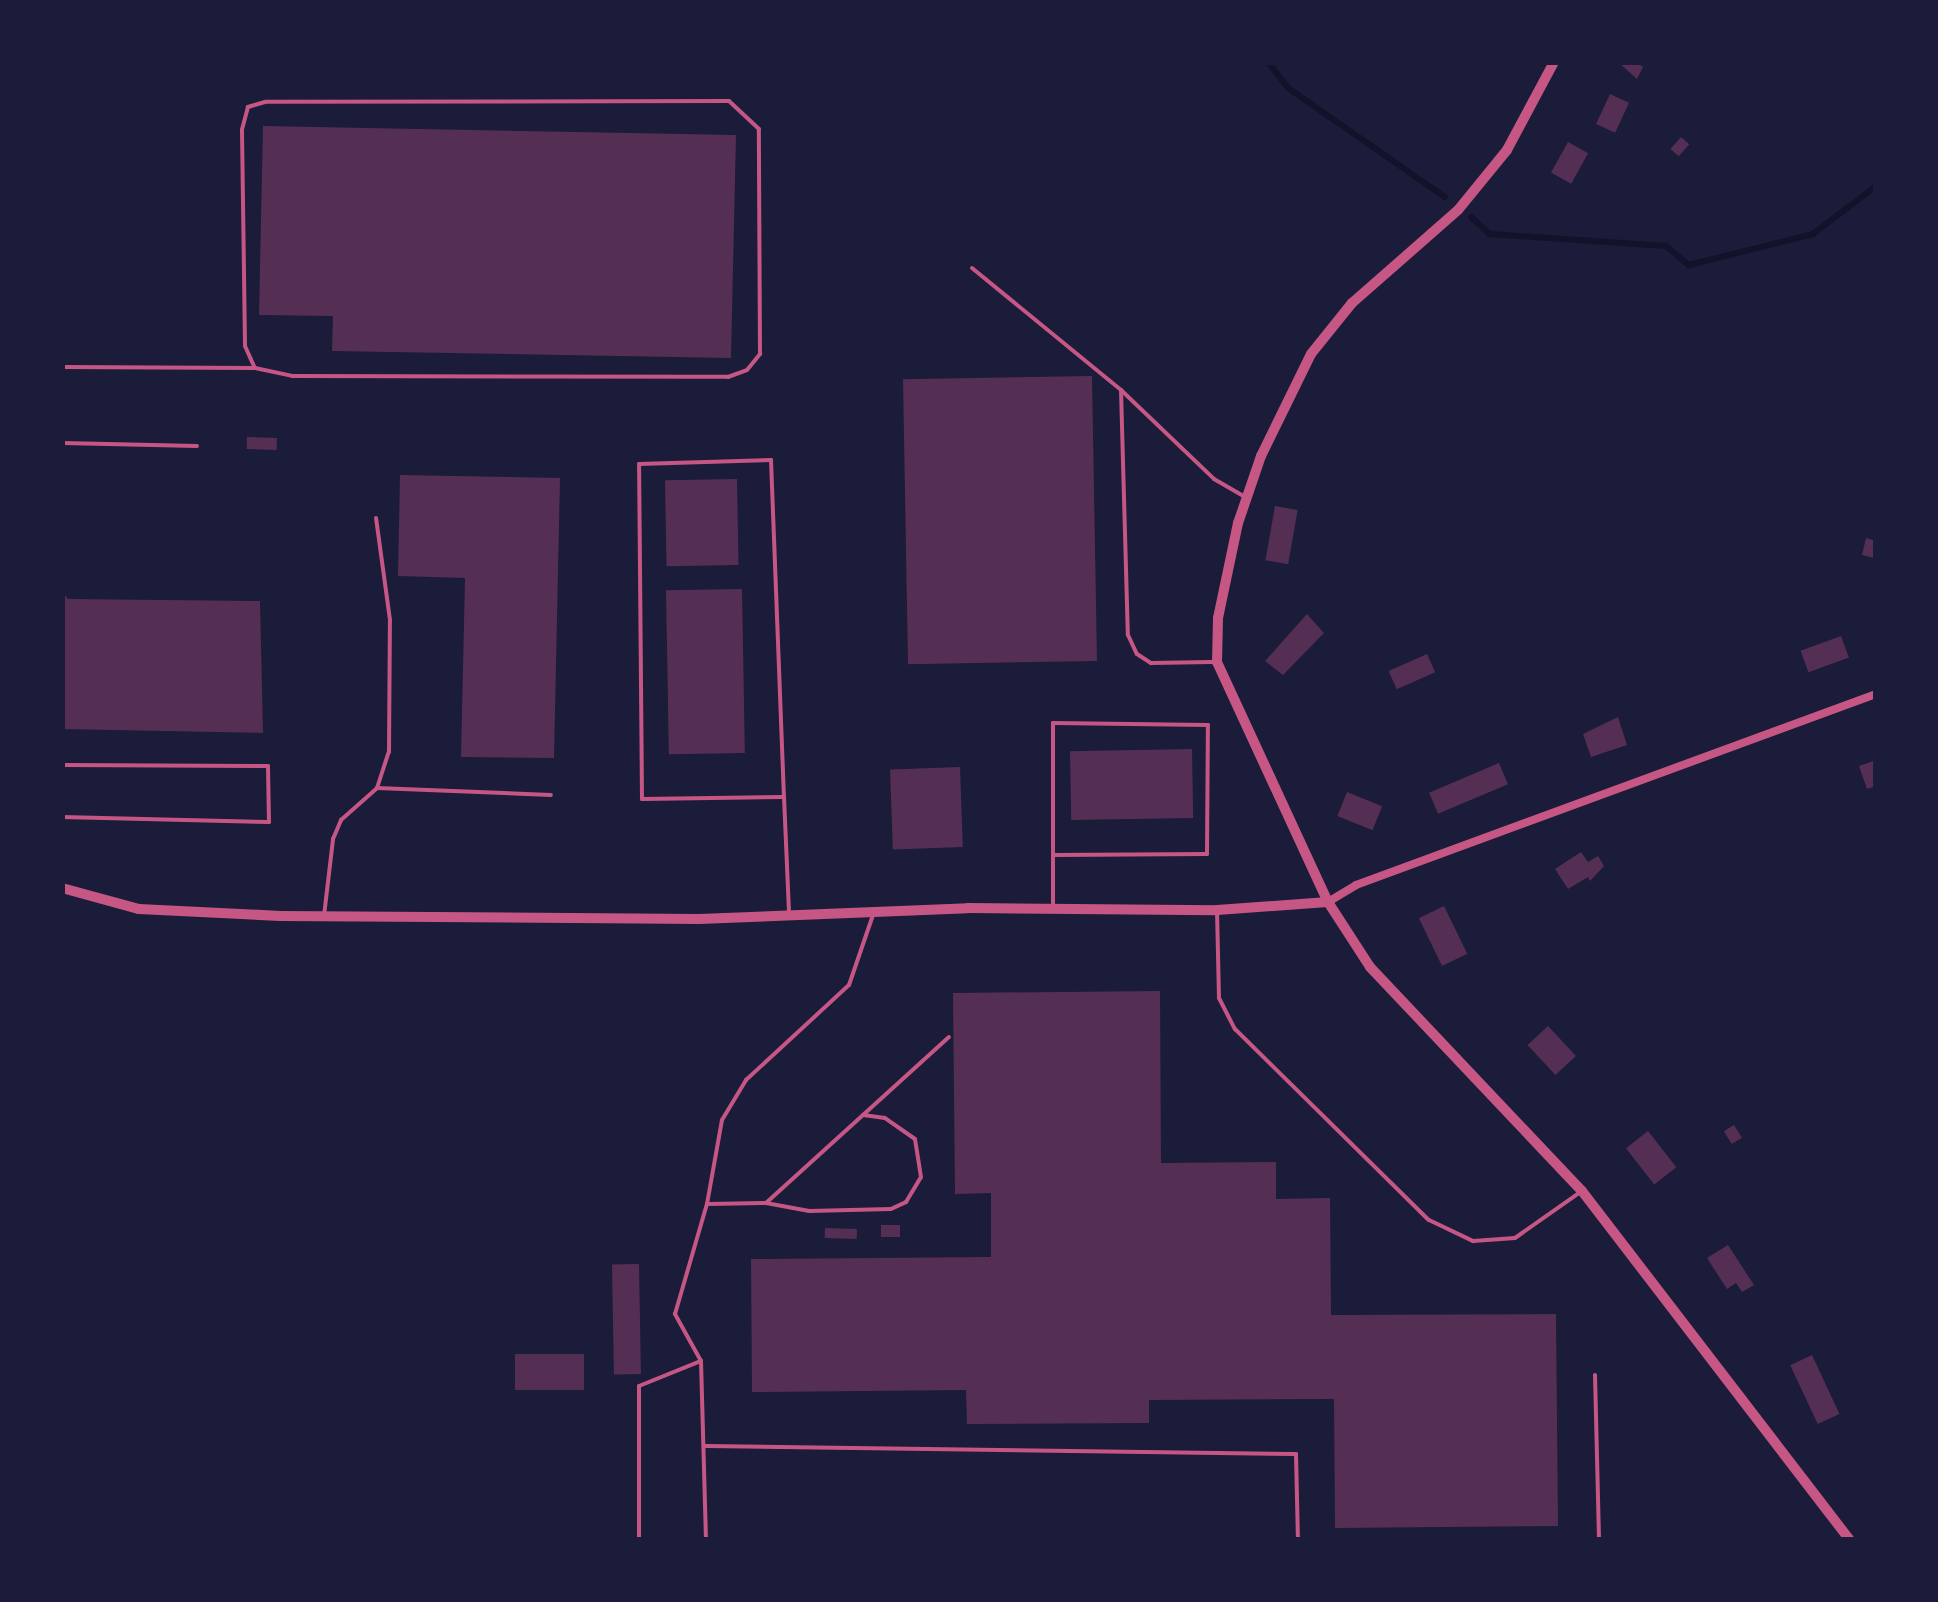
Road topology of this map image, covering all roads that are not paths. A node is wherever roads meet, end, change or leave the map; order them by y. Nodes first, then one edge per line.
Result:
1 (1554, 62) edge
2 (972, 268) dead end
3 (62, 366) edge
4 (255, 368) junction
5 (1120, 390) junction
6 (62, 443) edge
7 (197, 446) dead end
8 (1247, 498) junction
9 (376, 518) dead end
10 (1217, 662) junction
11 (1876, 694) edge
12 (62, 765) edge
13 (378, 788) junction
14 (551, 796) dead end
15 (784, 797) junction
16 (62, 817) edge
17 (1053, 856) junction
18 (62, 888) edge
19 (1328, 902) junction
20 (1053, 910) junction
21 (1217, 910) junction
22 (875, 911) junction
23 (789, 913) junction
24 (324, 916) junction
25 (949, 1037) dead end
26 (863, 1115) junction
27 (1582, 1191) junction
28 (766, 1202) junction
29 (708, 1204) junction
30 (701, 1361) junction
31 (1596, 1374) dead end
32 (706, 1446) junction
33 (639, 1540) edge
34 (706, 1540) edge
35 (1298, 1540) edge
36 (1598, 1540) edge
37 (1850, 1540) edge

1 - 8 street
2 - 5 lane
3 - 4 lane
4 - 4 lane
5 - 8 lane
5 - 10 lane
6 - 7 lane
8 - 10 street
9 - 13 lane
10 - 19 street
11 - 19 street
12 - 16 lane
13 - 14 lane
13 - 24 lane
15 - 15 lane
15 - 23 lane
17 - 17 lane
17 - 20 lane
18 - 24 street
19 - 21 street
19 - 27 street
20 - 21 street
20 - 22 street
21 - 27 lane
22 - 23 street
22 - 29 lane
23 - 24 street
25 - 26 lane
26 - 28 lane
26 - 28 lane
27 - 37 street
28 - 29 lane
29 - 30 lane
30 - 32 lane
30 - 33 lane
31 - 36 lane
32 - 34 lane
32 - 35 lane

